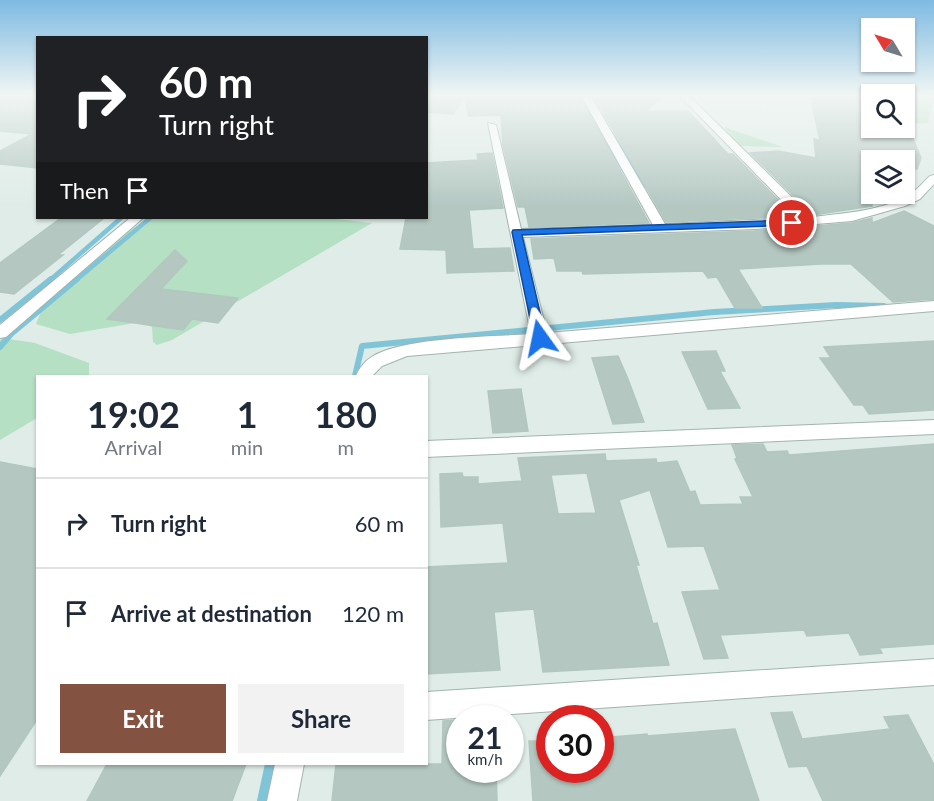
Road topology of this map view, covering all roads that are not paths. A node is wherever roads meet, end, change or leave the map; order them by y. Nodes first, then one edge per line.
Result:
1 (493, 132) edge
2 (606, 132) edge
3 (720, 132) edge
4 (934, 178) edge
5 (136, 219) edge
6 (810, 222) junction
7 (660, 226) junction
8 (517, 232) junction
9 (934, 306) edge
10 (0, 333) edge
11 (540, 338) junction
12 (364, 375) edge
13 (934, 427) edge
14 (428, 449) edge
15 (934, 672) edge
16 (428, 706) edge
17 (290, 765) edge
18 (282, 801) edge

1 - 8 street
2 - 7 street
3 - 6 street
4 - 6 street
5 - 10 street
6 - 7 street
7 - 8 street
8 - 11 street
9 - 11 street
11 - 12 street
13 - 14 street
15 - 16 street
17 - 18 street

